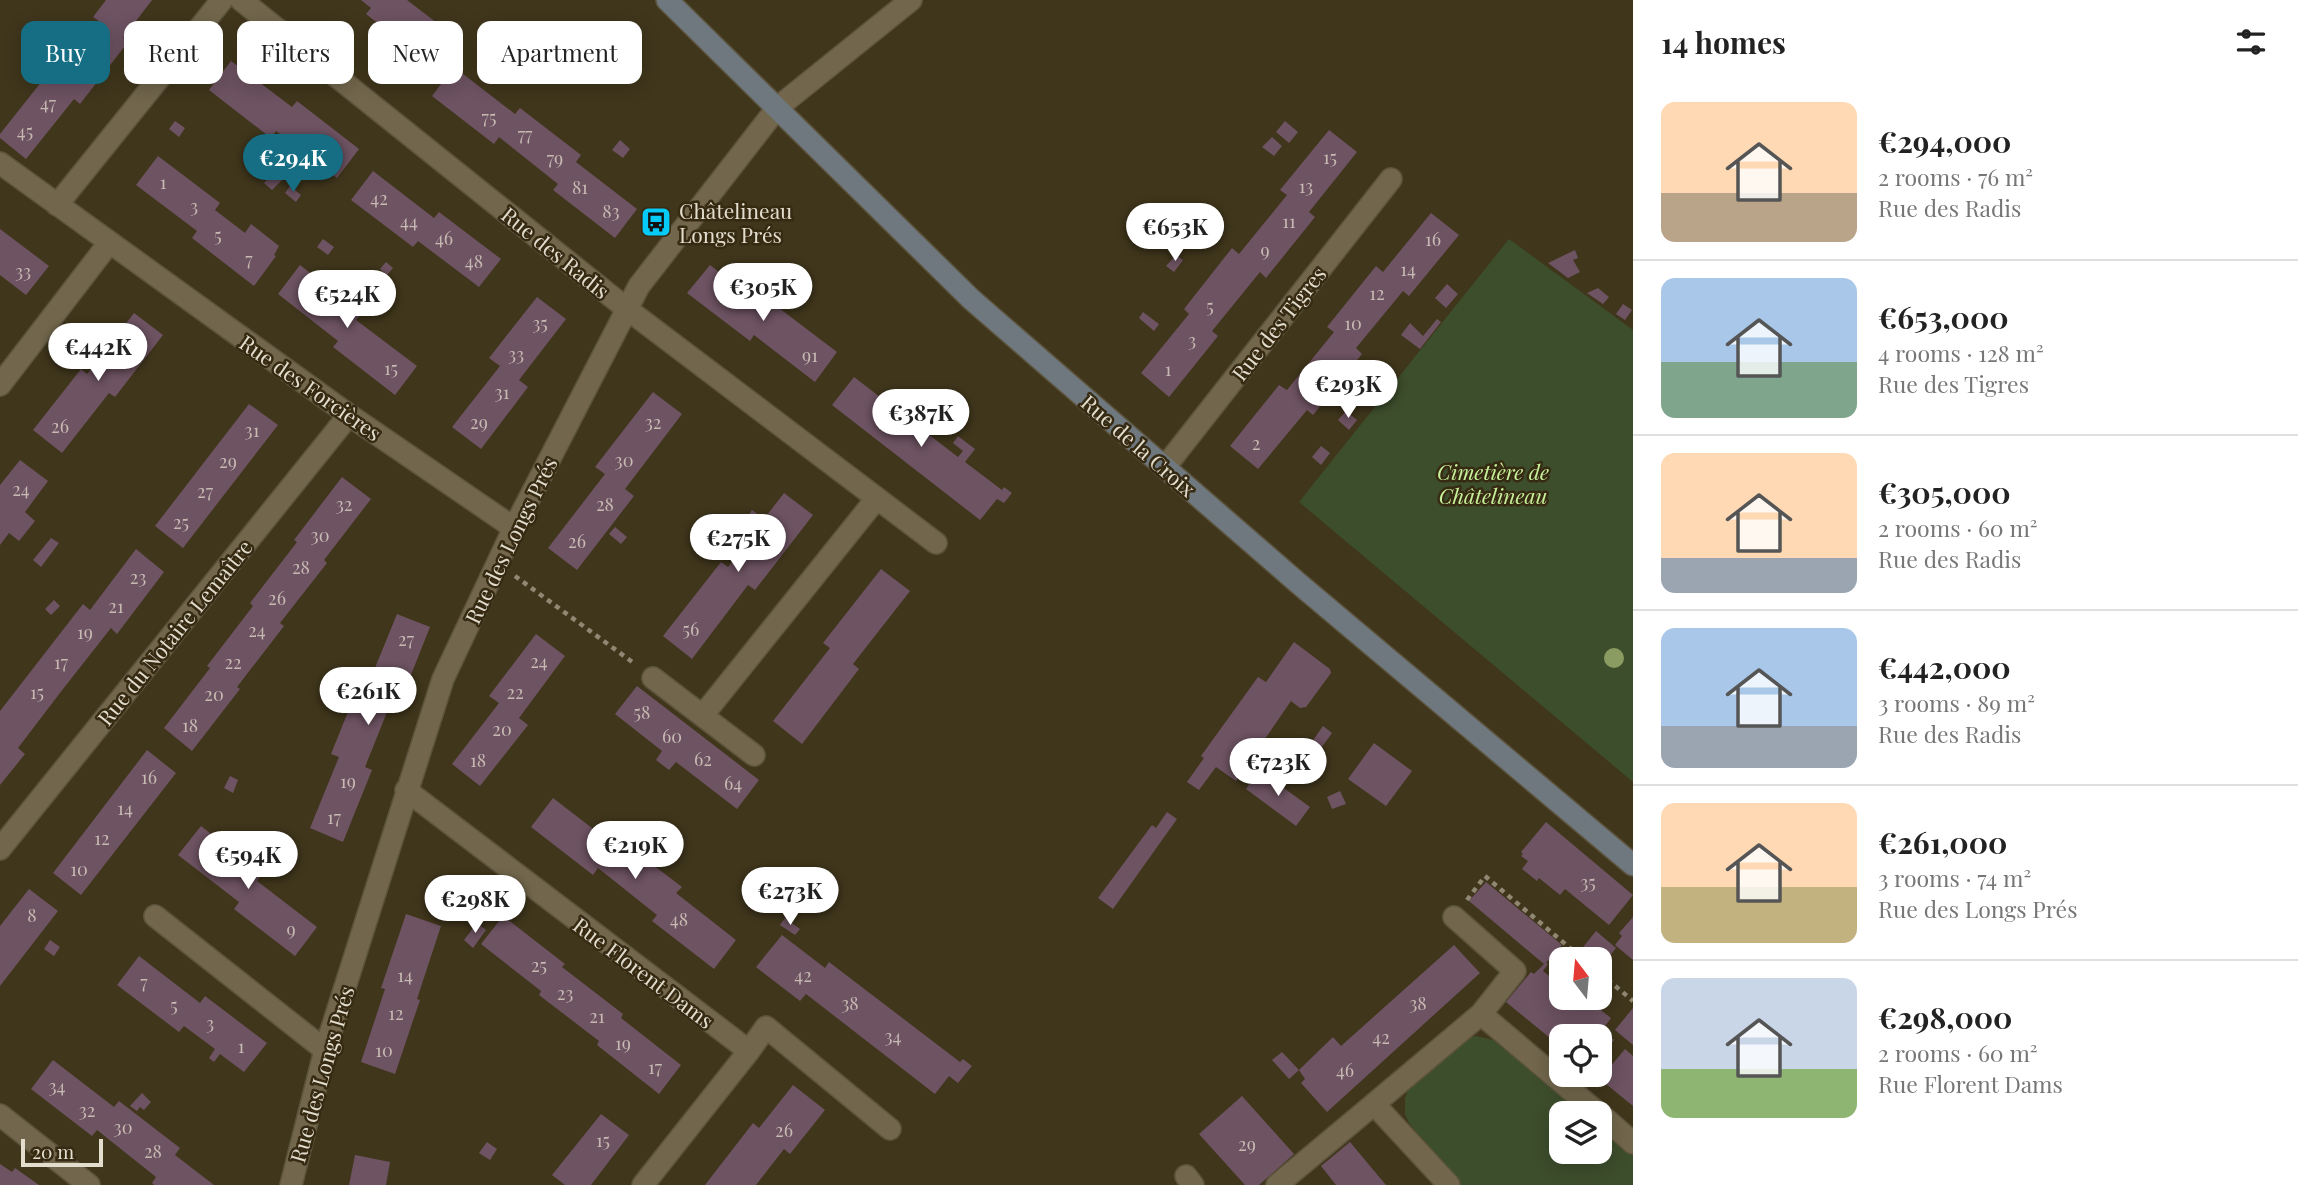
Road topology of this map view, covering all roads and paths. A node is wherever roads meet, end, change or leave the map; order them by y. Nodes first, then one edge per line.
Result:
1 (222, 0) edge
2 (240, 0) edge
3 (667, 0) edge
4 (911, 0) edge
5 (777, 108) junction
6 (0, 163) edge
7 (1391, 179) dead end
8 (57, 205) junction
9 (109, 243) junction
10 (627, 309) junction
11 (0, 385) edge
12 (349, 415) junction
13 (1165, 467) junction
14 (877, 498) junction
15 (514, 528) junction
16 (936, 543) dead end
17 (498, 563) junction
18 (653, 678) joint
19 (702, 715) junction
20 (754, 755) dead end
21 (407, 790) junction
22 (0, 849) edge
23 (1633, 865) edge
24 (155, 916) dead end
25 (1454, 917) joint
26 (1569, 947) edge
27 (1612, 983) edge
28 (1633, 1001) edge
29 (1481, 1014) junction
30 (325, 1050) junction
31 (748, 1051) junction
32 (1584, 1101) edge
33 (1374, 1104) junction
34 (0, 1115) edge
35 (1612, 1125) edge
36 (890, 1129) dead end
37 (1633, 1143) edge
38 (89, 1185) edge
39 (291, 1185) edge
40 (643, 1185) edge
41 (1277, 1185) edge
42 (1449, 1185) edge

1 - 8 street
2 - 10 street, Rue des Radis
3 - 5 street, Rue de la Croix
4 - 5 street, Rue des Longs Prés
5 - 10 street, Rue des Longs Prés
5 - 13 street, Rue de la Croix
6 - 8 street
7 - 13 street, Rue des Tigres
8 - 9 street
9 - 11 street
9 - 12 street, Rue des Forcières
10 - 14 street, Rue des Radis
10 - 15 street, Rue des Longs Prés
12 - 15 street, Rue des Forcières
12 - 22 street, Rue du Notaire Lemaître
13 - 23 street, Rue de la Croix
14 - 16 street, Rue des Radis
14 - 19 street
15 - 17 street, Rue des Longs Prés
17 - 18 path
17 - 21 street, Rue des Longs Prés
18 - 19 street
19 - 20 street
21 - 30 street, Rue des Longs Prés
21 - 31 street, Rue Florent Dams
24 - 30 street
25 - 26 path
25 - 29 street
27 - 28 path
29 - 32 street
29 - 33 street
30 - 39 street, Rue des Longs Prés
31 - 36 street
31 - 40 street
33 - 41 street
33 - 42 street
34 - 38 street
35 - 37 street

